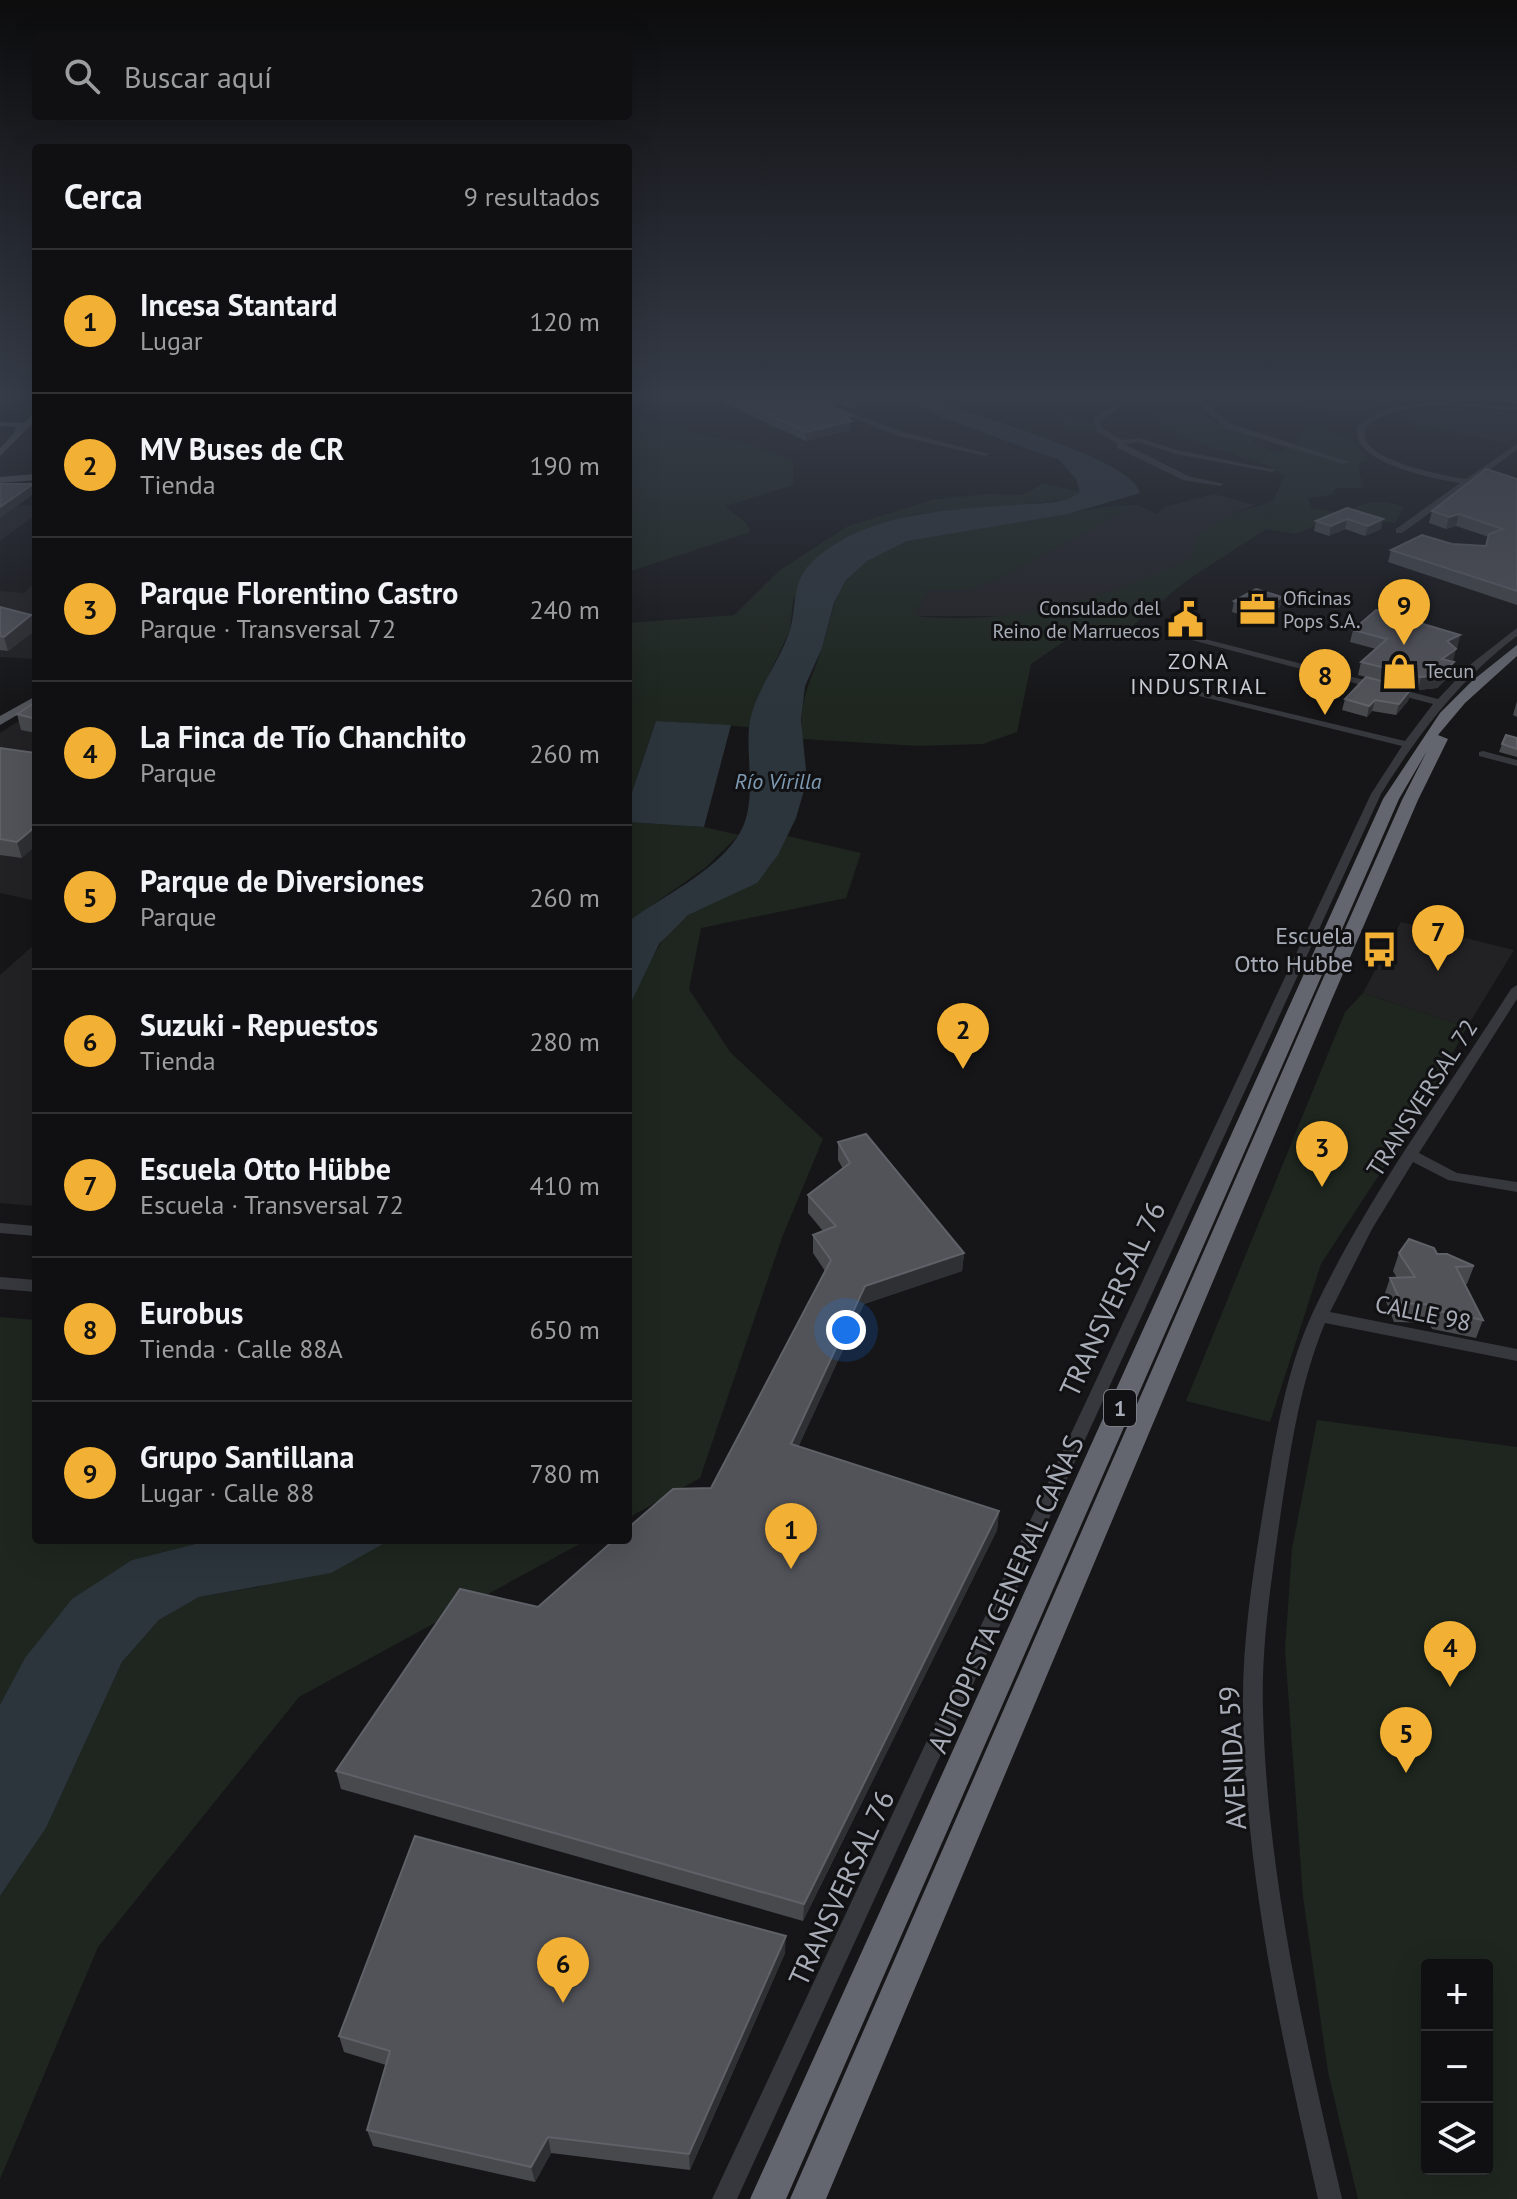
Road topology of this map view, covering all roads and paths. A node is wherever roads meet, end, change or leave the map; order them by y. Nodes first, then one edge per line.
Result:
1 (1441, 501) edge
2 (1399, 531) dead end
3 (1517, 631) edge
4 (1174, 634) dead end
5 (1517, 649) edge
6 (1517, 665) edge
7 (1196, 694) dead end
8 (32, 701) edge
9 (1437, 702) junction
10 (0, 721) edge
11 (1406, 744) junction
12 (1483, 754) dead end
13 (1517, 763) edge
14 (1514, 998) edge
15 (1410, 1154) junction
16 (1517, 1187) edge
17 (0, 1228) edge
18 (32, 1231) edge
19 (0, 1283) edge
20 (32, 1286) edge
21 (1320, 1316) junction
22 (1517, 1355) edge
23 (724, 2199) edge
24 (768, 2199) edge
25 (808, 2199) edge
26 (1330, 2199) edge

1 - 2 street
3 - 9 street, TRANSVERSAL 76
4 - 9 street
5 - 24 highway, AUTOPISTA GENERAL CAÑAS / 1
6 - 25 highway, 1
7 - 11 street
8 - 10 main road
9 - 11 street, TRANSVERSAL 76
11 - 23 street, TRANSVERSAL 76
12 - 13 street
14 - 15 street, TRANSVERSAL 72
15 - 16 street
15 - 21 street, TRANSVERSAL 72
17 - 18 street
19 - 20 street
21 - 22 street, CALLE 98
21 - 26 street, AVENIDA 59

